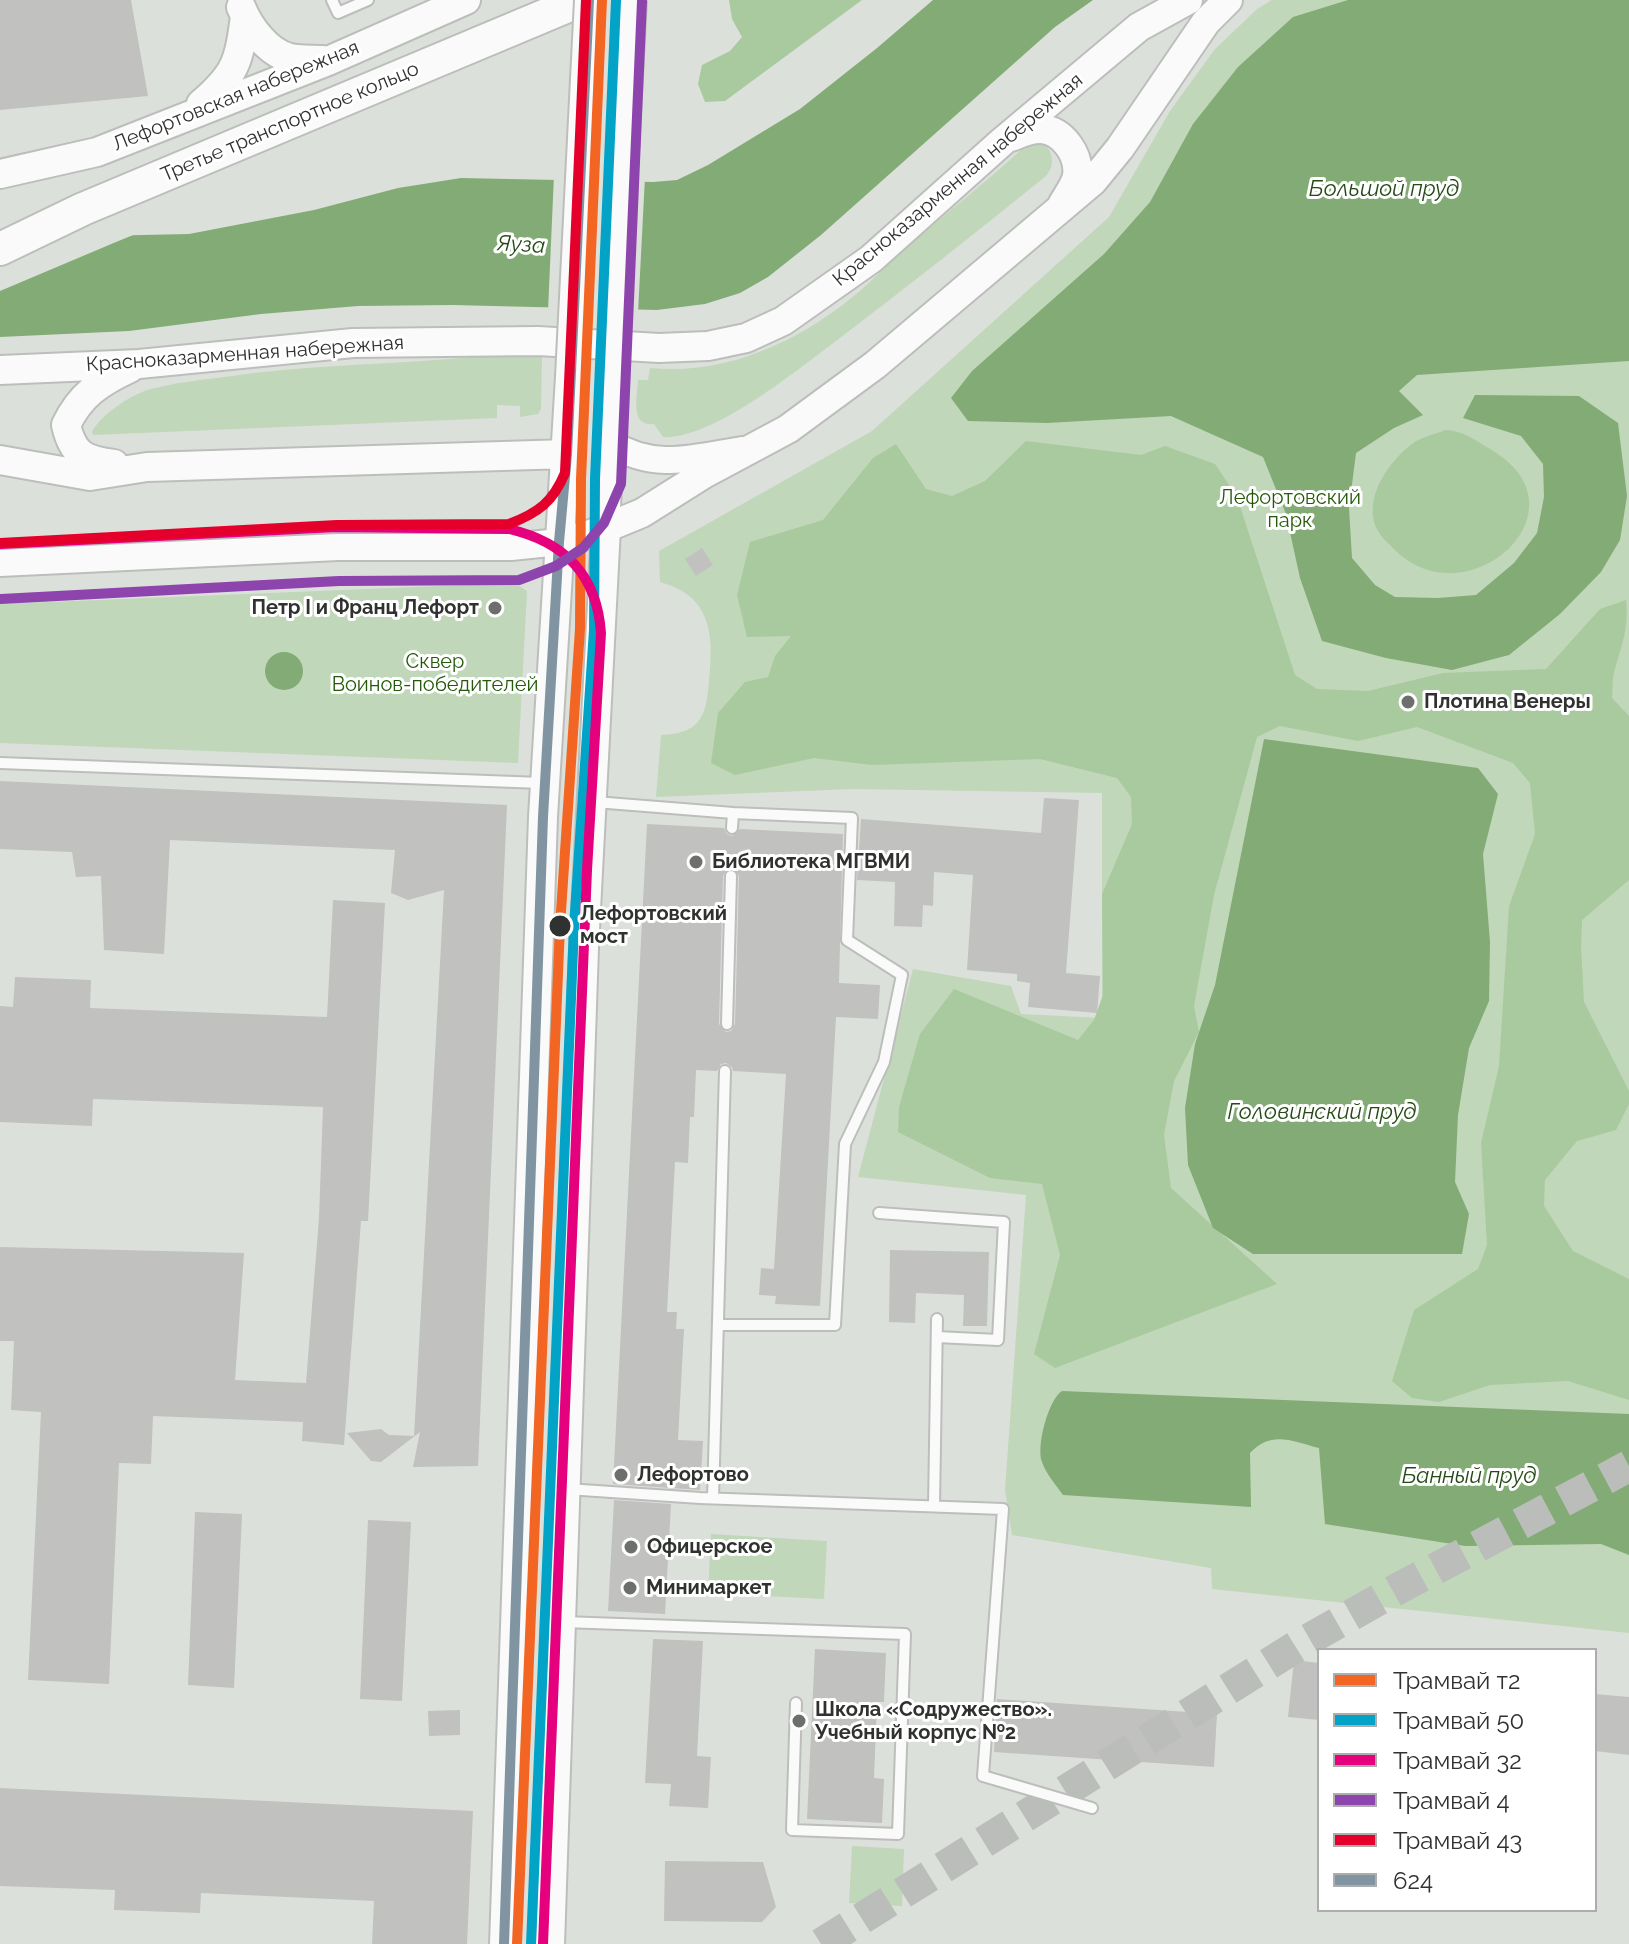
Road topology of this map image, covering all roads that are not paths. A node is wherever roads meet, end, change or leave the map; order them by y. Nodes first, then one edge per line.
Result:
1 (332, 0) edge
2 (368, 0) edge
3 (466, 0) edge
4 (582, 0) edge
5 (589, 0) edge
6 (633, 0) edge
7 (1188, 0) edge
8 (1228, 0) edge
9 (242, 8) edge
10 (328, 61) junction
11 (187, 116) junction
12 (1003, 141) junction
13 (0, 174) edge
14 (1054, 216) junction
15 (0, 249) edge
16 (139, 364) junction
17 (0, 370) edge
18 (610, 443) junction
19 (750, 449) junction
20 (567, 454) junction
21 (0, 460) edge
22 (147, 467) junction
23 (606, 528) junction
24 (559, 542) junction
25 (0, 563) edge
26 (0, 763) edge
27 (545, 783) junction
28 (591, 802) junction
29 (733, 813) junction
30 (732, 828) dead end
31 (731, 876) dead end
32 (727, 1024) dead end
33 (725, 1071) dead end
34 (879, 1213) dead end
35 (937, 1319) dead end
36 (718, 1325) junction
37 (937, 1337) junction
38 (564, 1489) junction
39 (713, 1498) junction
40 (934, 1506) junction
41 (561, 1622) junction
42 (796, 1703) dead end
43 (1092, 1808) dead end
44 (504, 1944) edge
45 (550, 1944) edge

1 - 2 lane
3 - 10 main road, Лефортовская набережная
4 - 15 main road, Третье транспортное кольцо
5 - 20 main road, bridge
6 - 18 street, bridge
7 - 12 main road, Красноказарменная набережная
8 - 14 main road
9 - 10 main road
9 - 11 main road
10 - 11 main road, Лефортовская набережная
11 - 13 main road, Лефортовская набережная
12 - 14 main road
12 - 16 main road, Красноказарменная набережная
14 - 19 main road
16 - 17 main road, Красноказарменная набережная
16 - 22 main road
18 - 19 street
18 - 23 street
19 - 23 main road
20 - 22 main road
20 - 24 main road
21 - 22 main road
23 - 24 main road
23 - 28 main road
24 - 25 street
24 - 27 main road
26 - 27 lane
27 - 44 main road
28 - 29 lane
28 - 38 main road
29 - 30 lane
29 - 36 lane
31 - 32 lane
33 - 36 lane
34 - 37 lane
35 - 37 lane
36 - 39 lane
37 - 40 lane
38 - 39 lane
38 - 41 main road
39 - 40 lane
40 - 43 lane
41 - 42 lane
41 - 45 main road

